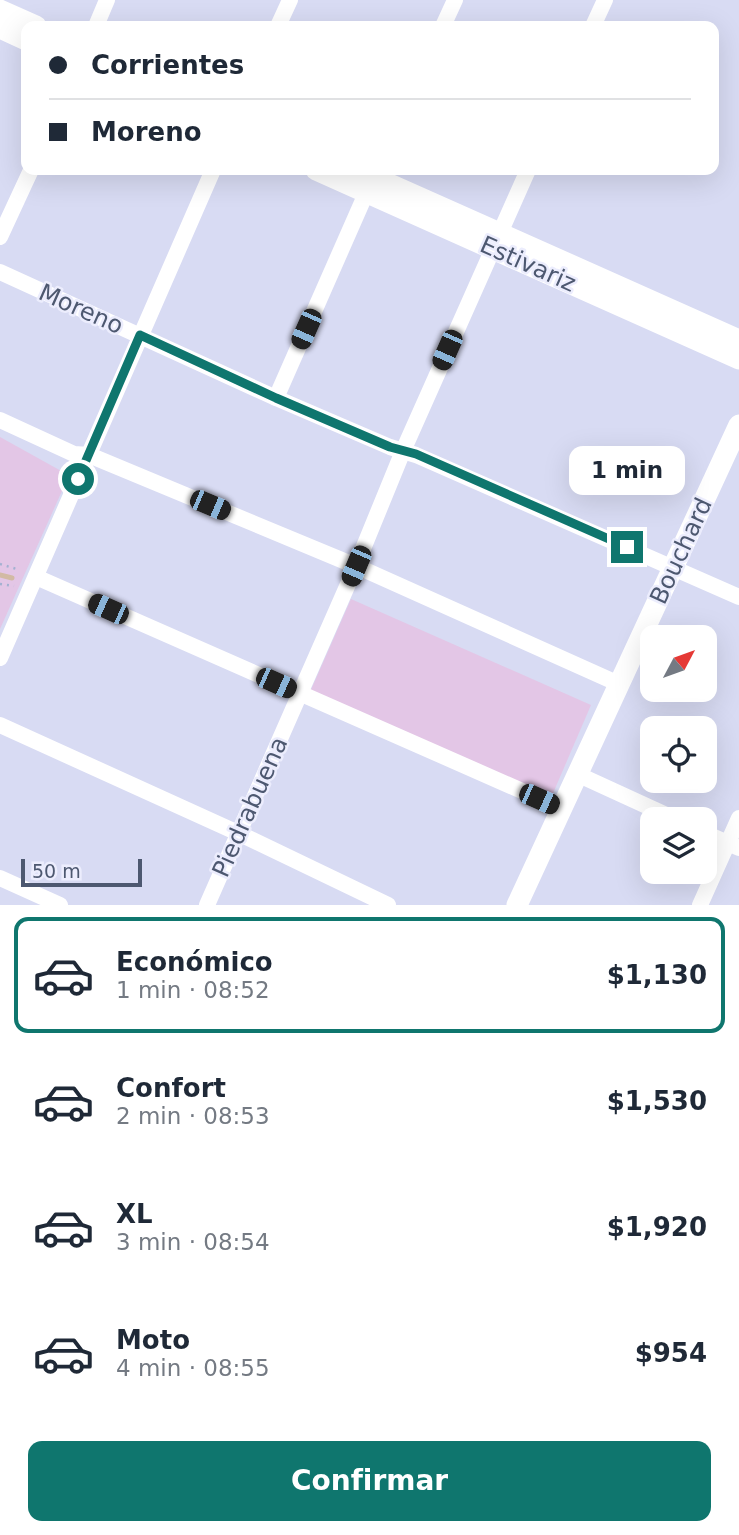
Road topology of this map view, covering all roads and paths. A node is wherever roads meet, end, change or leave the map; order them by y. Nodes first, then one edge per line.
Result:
1 (107, 0) edge
2 (289, 0) edge
3 (455, 0) edge
4 (605, 0) edge
5 (0, 10) edge
6 (25, 21) edge
7 (98, 21) edge
8 (280, 21) edge
9 (445, 21) edge
10 (595, 21) edge
11 (0, 28) edge
12 (21, 38) edge
13 (29, 175) edge
14 (211, 175) edge
15 (526, 175) edge
16 (368, 177) edge
17 (0, 237) edge
18 (496, 241) junction
19 (0, 272) edge
20 (140, 335) junction
21 (739, 340) edge
22 (739, 359) edge
23 (276, 398) junction
24 (0, 421) edge
25 (739, 425) edge
26 (403, 451) junction
27 (89, 454) junction
28 (0, 564) edge
29 (356, 566) junction
30 (674, 568) junction
31 (36, 577) junction
32 (739, 597) edge
33 (0, 658) edge
34 (619, 684) junction
35 (300, 694) junction
36 (0, 725) edge
37 (579, 775) junction
38 (649, 807) edge
39 (563, 809) junction
40 (739, 818) edge
41 (238, 833) junction
42 (717, 838) edge
43 (734, 845) edge
44 (0, 878) edge
45 (60, 905) edge
46 (207, 905) edge
47 (388, 905) edge
48 (517, 905) edge
49 (699, 905) edge

1 - 7 street
2 - 8 street
3 - 9 street
4 - 10 street
5 - 6 main road
11 - 12 main road
13 - 17 street
14 - 20 street
15 - 18 street, Piedrabuena
16 - 18 main road, Estivariz
16 - 23 street
18 - 21 main road, Estivariz
18 - 22 main road, Estivariz
18 - 26 street, Piedrabuena
19 - 20 street, Moreno
20 - 23 street, Moreno
20 - 27 street
23 - 26 street, Moreno
24 - 27 street
25 - 30 main road, Bouchard
26 - 29 street, Piedrabuena
26 - 30 street, Moreno
27 - 29 street
27 - 31 street
28 - 31 path
29 - 34 street
29 - 35 street, Piedrabuena
30 - 32 street, Moreno
30 - 34 main road, Bouchard
31 - 33 street
31 - 35 street
34 - 37 main road, Bouchard
35 - 39 street
35 - 41 street, Piedrabuena
36 - 41 street
37 - 38 street
37 - 39 main road, Bouchard
39 - 48 main road, Bouchard
40 - 43 street
41 - 46 street, Piedrabuena
41 - 47 street
42 - 43 street
43 - 49 street
44 - 45 street

